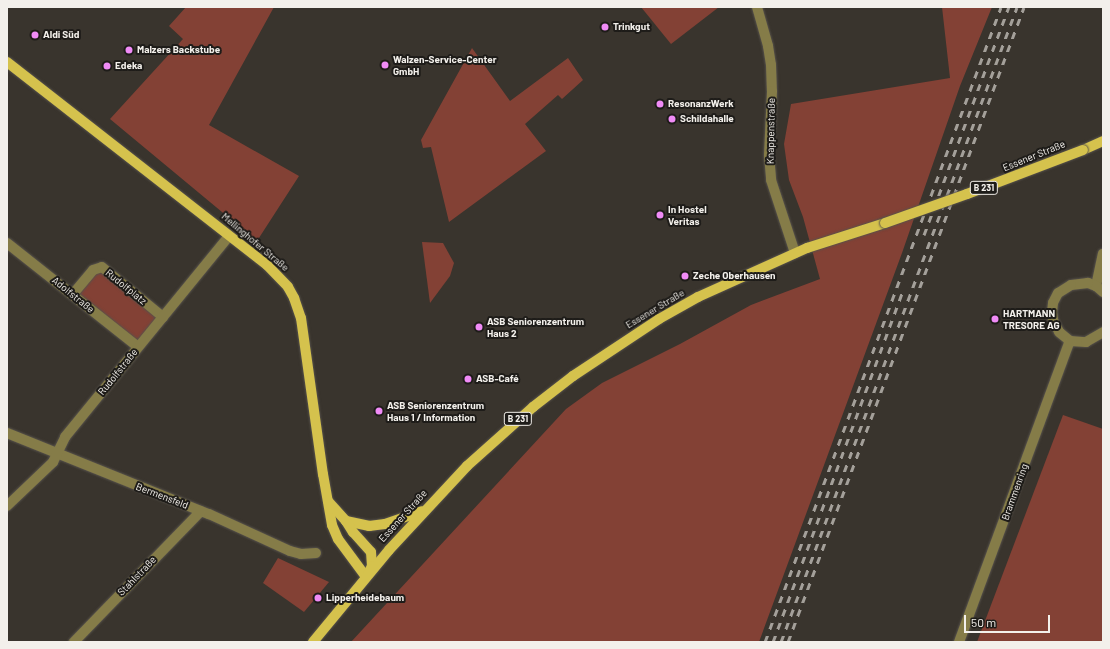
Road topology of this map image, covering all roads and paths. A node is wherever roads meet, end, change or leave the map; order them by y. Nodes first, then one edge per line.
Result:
1 (757, 7) edge
2 (7, 62) edge
3 (1103, 141) edge
4 (229, 236) junction
5 (7, 243) edge
6 (795, 253) junction
7 (1103, 254) edge
8 (1099, 289) edge
9 (73, 294) junction
10 (163, 317) junction
11 (1103, 332) edge
12 (1070, 341) junction
13 (138, 347) junction
14 (7, 433) edge
15 (58, 454) junction
16 (328, 500) junction
17 (7, 506) edge
18 (201, 511) junction
19 (424, 511) junction
20 (346, 521) junction
21 (316, 553) dead end
22 (366, 577) junction
23 (74, 642) edge
24 (313, 642) edge
25 (959, 642) edge

1 - 6 street, Knappenstraße
2 - 4 main road, Mellinghofer Straße
3 - 6 main road, Essener Straße / B 231, bridge
4 - 10 street, Rudolfstraße
4 - 16 main road, Mellinghofer Straße
5 - 9 street, Adolfstraße
6 - 19 main road, Essener Straße / B 231
7 - 8 street
8 - 12 street
9 - 10 street, Rudolfplatz
9 - 13 street, Adolfstraße
10 - 13 street, Rudolfstraße
11 - 12 street
12 - 25 street, Brammenring
13 - 15 street, Rudolfstraße
14 - 15 street, Bermensfeld
15 - 17 street, Rudolfstraße
15 - 18 street, Bermensfeld
16 - 20 main road
16 - 22 main road, Mellinghofer Straße
18 - 21 street, Bermensfeld
18 - 23 street, Stahlstraße
19 - 20 main road
19 - 22 main road, Essener Straße / B 231
20 - 22 main road
22 - 24 main road, Essener Straße / B 231

